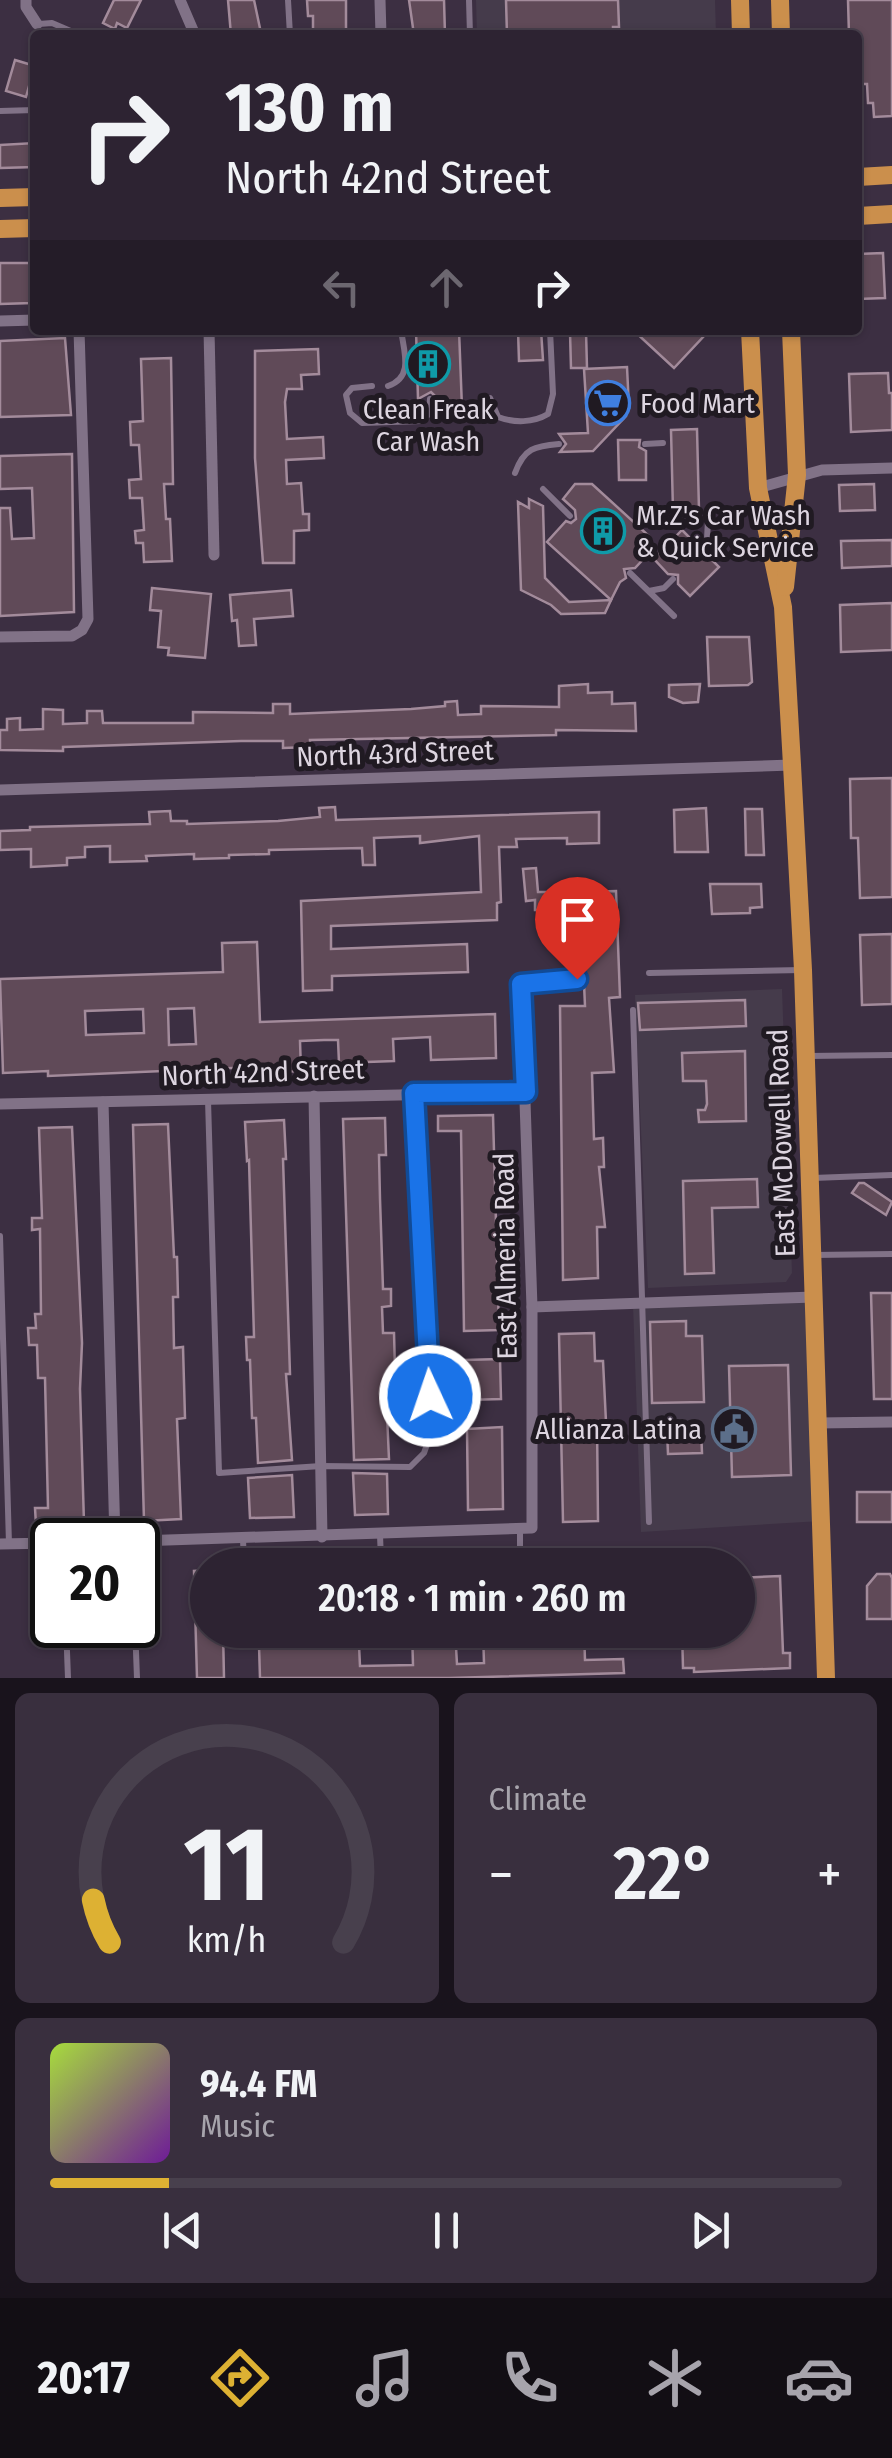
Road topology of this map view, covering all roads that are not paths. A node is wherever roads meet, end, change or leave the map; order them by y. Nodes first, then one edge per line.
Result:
1 (26, 0) edge
2 (180, 0) edge
3 (288, 0) edge
4 (380, 0) edge
5 (469, 0) edge
6 (740, 0) edge
7 (780, 0) edge
8 (36, 24) joint
9 (69, 30) edge
10 (193, 30) edge
11 (290, 30) edge
12 (381, 30) edge
13 (470, 30) edge
14 (742, 30) edge
15 (781, 30) edge
16 (30, 110) edge
17 (0, 111) edge
18 (892, 175) edge
19 (862, 176) edge
20 (30, 197) edge
21 (0, 198) edge
22 (892, 214) edge
23 (862, 216) edge
24 (0, 228) edge
25 (30, 228) edge
26 (30, 320) edge
27 (0, 321) edge
28 (79, 335) edge
29 (209, 335) edge
30 (401, 335) edge
31 (550, 335) edge
32 (750, 335) edge
33 (791, 335) edge
34 (372, 386) dead end
35 (388, 386) dead end
36 (490, 398) dead end
37 (430, 399) dead end
38 (662, 443) dead end
39 (560, 444) dead end
40 (645, 444) dead end
41 (892, 468) edge
42 (516, 473) dead end
43 (797, 475) junction
44 (758, 488) junction
45 (542, 489) dead end
46 (570, 516) dead end
47 (708, 520) dead end
48 (701, 549) dead end
49 (214, 555) dead end
50 (630, 574) dead end
51 (673, 579) dead end
52 (648, 591) junction
53 (783, 608) junction
54 (674, 616) dead end
55 (0, 637) edge
56 (792, 765) junction
57 (0, 790) edge
58 (572, 902) dead end
59 (803, 970) junction
60 (649, 973) dead end
61 (521, 984) joint
62 (632, 1010) dead end
63 (892, 1055) edge
64 (806, 1056) junction
65 (526, 1092) junction
66 (414, 1093) junction
67 (314, 1096) junction
68 (208, 1099) junction
69 (102, 1102) junction
70 (0, 1104) edge
71 (892, 1175) edge
72 (810, 1178) junction
73 (0, 1236) edge
74 (892, 1254) edge
75 (812, 1255) junction
76 (814, 1297) junction
77 (643, 1304) junction
78 (532, 1307) junction
79 (892, 1422) edge
80 (818, 1423) junction
81 (321, 1466) junction
82 (114, 1518) edge
83 (649, 1522) dead end
84 (526, 1528) junction
85 (380, 1536) junction
86 (322, 1538) junction
87 (243, 1539) junction
88 (160, 1541) edge
89 (30, 1543) edge
90 (4, 1544) edge
91 (243, 1548) edge
92 (380, 1548) edge
93 (522, 1548) edge
94 (67, 1648) edge
95 (135, 1648) edge
96 (68, 1678) edge
97 (137, 1678) edge
98 (826, 1678) edge

1 - 8 street
2 - 10 street
3 - 11 lane
4 - 12 street
5 - 13 lane
6 - 14 main road
7 - 15 main road
8 - 9 lane
16 - 17 lane
18 - 19 main road
20 - 21 main road
22 - 23 main road
24 - 25 main road
26 - 27 street
28 - 55 street
29 - 49 street
30 - 35 lane
31 - 36 lane
32 - 44 main road, East McDowell Road
33 - 43 main road, East McDowell Road
34 - 37 lane
38 - 40 lane
39 - 42 lane
41 - 43 street
43 - 44 street
43 - 53 main road, East McDowell Road
44 - 53 main road, East McDowell Road
45 - 46 lane
47 - 48 lane
50 - 52 lane
51 - 52 lane
52 - 54 lane
53 - 56 main road, East McDowell Road
56 - 57 street, North 43rd Street
56 - 59 main road, East McDowell Road
58 - 61 lane
59 - 60 lane
59 - 64 main road, East McDowell Road
61 - 65 street, East Almeria Road
62 - 77 lane
63 - 64 lane
64 - 72 main road, East McDowell Road
65 - 66 street, North 42nd Street
65 - 78 street, East Almeria Road
66 - 67 street, North 42nd Street
66 - 81 lane
67 - 68 street, North 42nd Street
67 - 81 street
68 - 69 street, North 42nd Street
68 - 81 lane
69 - 70 street, North 42nd Street
69 - 82 street
71 - 72 lane
72 - 75 main road, East McDowell Road
73 - 90 lane
74 - 75 lane
75 - 76 main road, East McDowell Road
76 - 77 street
76 - 80 main road, East McDowell Road
77 - 78 street
77 - 83 lane
78 - 84 street, East Almeria Road
79 - 80 street
80 - 98 main road, East McDowell Road
81 - 86 street
84 - 85 street
84 - 93 lane
85 - 86 street
85 - 92 lane
86 - 87 street
87 - 88 street
87 - 91 lane
89 - 90 street
94 - 96 lane
95 - 97 lane

